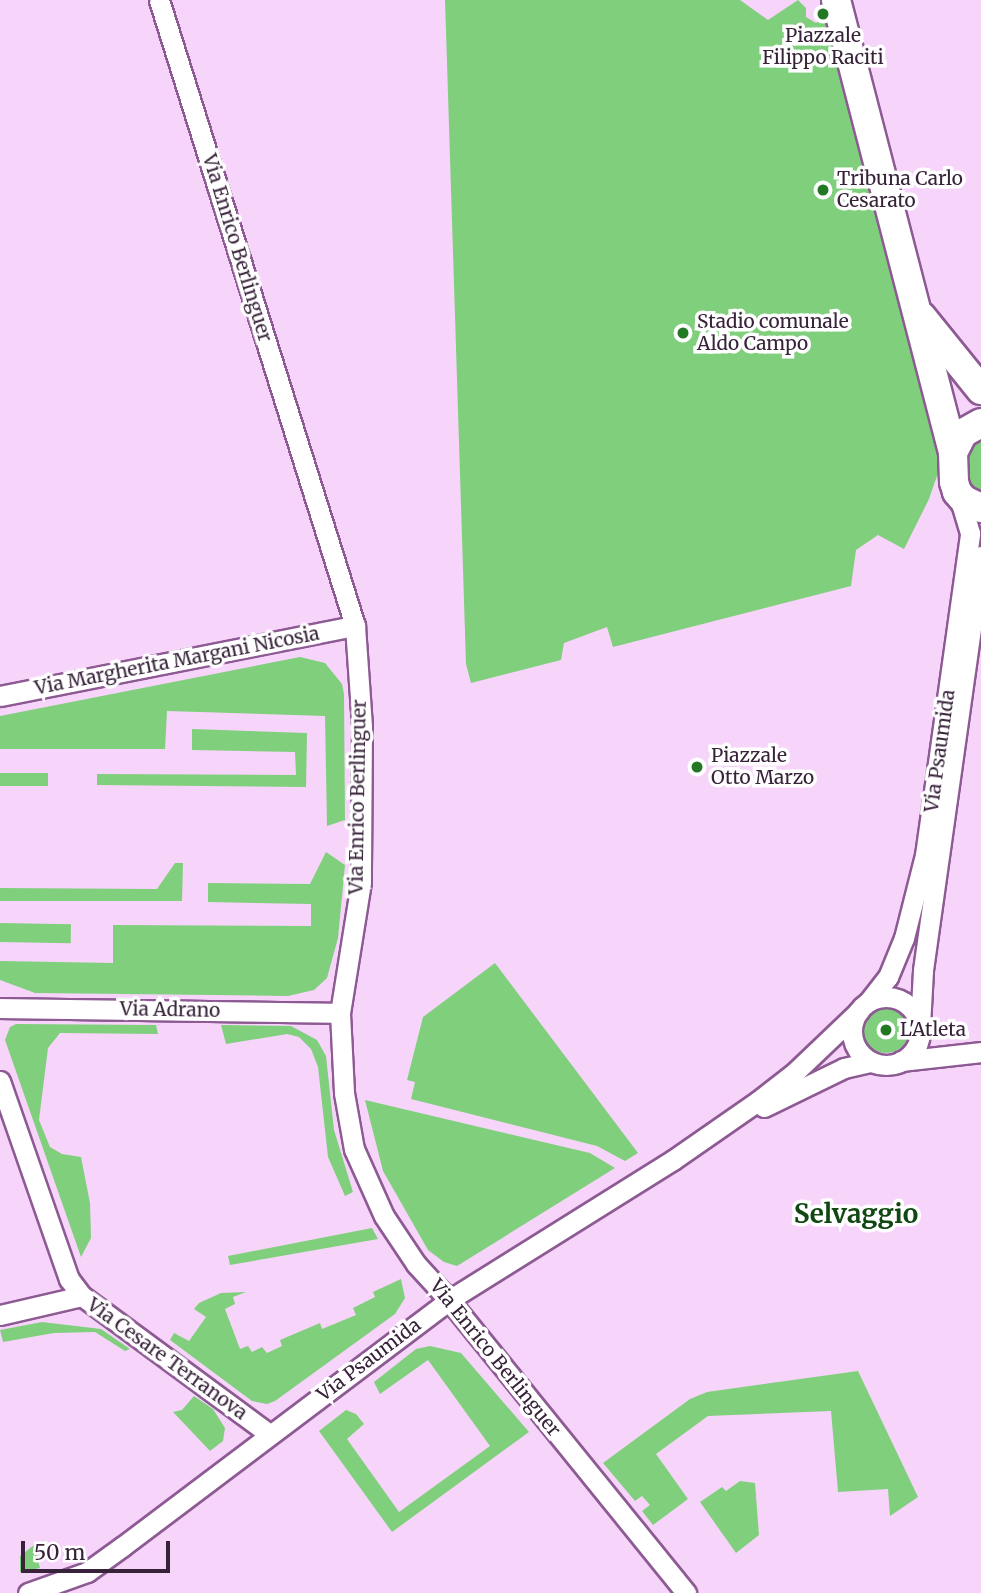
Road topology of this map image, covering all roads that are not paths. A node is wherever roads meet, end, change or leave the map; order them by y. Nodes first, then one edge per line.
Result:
1 (159, 0) edge
2 (836, 0) edge
3 (916, 309) junction
4 (981, 390) edge
5 (981, 423) edge
6 (953, 453) junction
7 (957, 492) junction
8 (981, 508) edge
9 (981, 556) edge
10 (355, 626) junction
11 (0, 696) edge
12 (864, 1006) junction
13 (0, 1007) edge
14 (340, 1013) junction
15 (920, 1026) junction
16 (981, 1052) edge
17 (871, 1062) junction
18 (901, 1062) junction
19 (0, 1081) edge
20 (716, 1131) junction
21 (0, 1142) edge
22 (20, 1142) junction
23 (82, 1296) junction
24 (449, 1300) junction
25 (0, 1315) edge
26 (269, 1434) junction
27 (28, 1593) edge
28 (685, 1593) edge

1 - 10 street, Via Enrico Berlinguer
2 - 3 main road
3 - 4 main road
3 - 6 main road
5 - 6 main road
6 - 7 main road
7 - 8 main road
7 - 12 street, Via Psaumida
9 - 15 street, Via Psaumida
10 - 11 street, Via Margherita Margani Nicosia
10 - 14 street, Via Enrico Berlinguer
12 - 15 street
12 - 17 street
12 - 20 street, Via Psaumida
13 - 14 street, Via Adrano
14 - 24 street, Via Enrico Berlinguer
15 - 18 street
16 - 18 street
17 - 18 street
17 - 20 street
19 - 22 street, Via Cesare Terranova
20 - 24 street, Via Psaumida
21 - 22 street
22 - 23 street, Via Cesare Terranova
23 - 25 street
23 - 26 street, Via Cesare Terranova
24 - 26 street, Via Psaumida
24 - 28 street, Via Enrico Berlinguer
26 - 27 street, Via Psaumida

